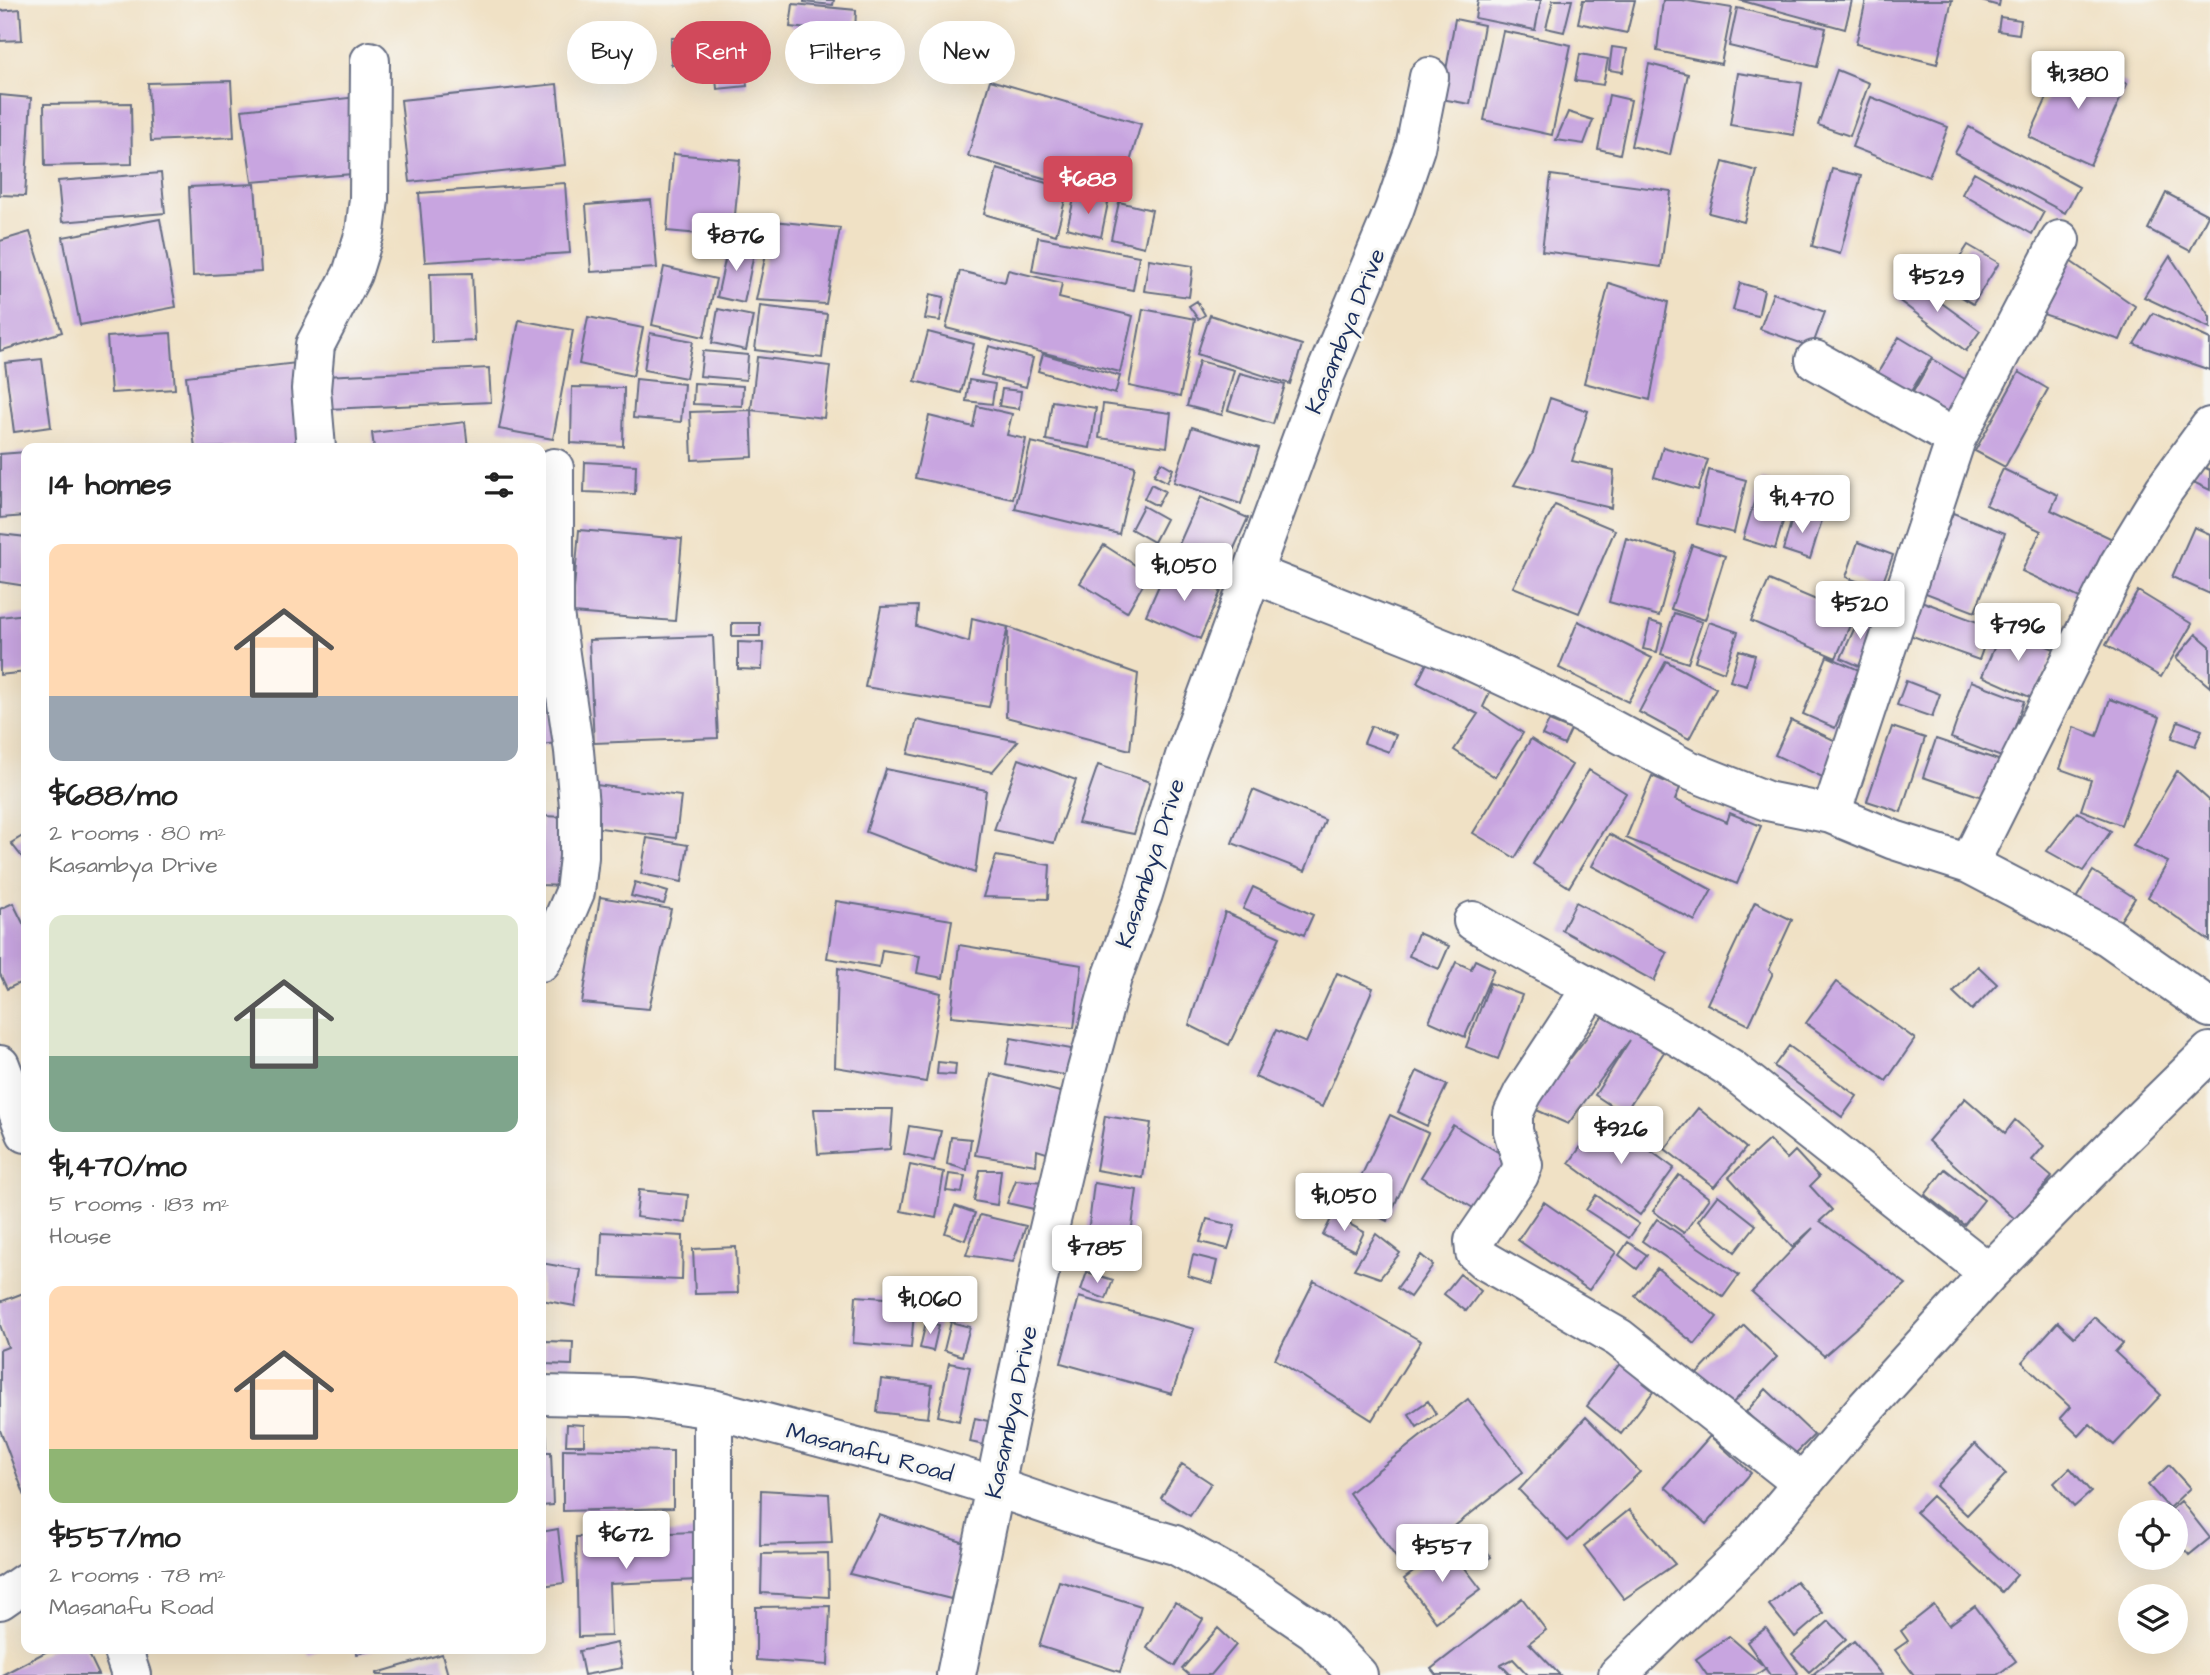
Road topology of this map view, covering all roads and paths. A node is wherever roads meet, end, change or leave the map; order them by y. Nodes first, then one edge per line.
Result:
1 (370, 61) dead end
2 (1429, 76) dead end
3 (2060, 240) dead end
4 (1815, 360) dead end
5 (2210, 426) edge
6 (1955, 439) junction
7 (316, 443) edge
8 (554, 468) dead end
9 (1252, 573) junction
10 (1831, 814) junction
11 (1969, 864) junction
12 (1473, 921) dead end
13 (546, 953) edge
14 (1591, 989) junction
15 (2210, 1008) edge
16 (2210, 1052) edge
17 (21, 1057) edge
18 (0, 1064) edge
19 (21, 1120) edge
20 (1989, 1273) junction
21 (546, 1395) edge
22 (713, 1409) junction
23 (1802, 1483) junction
24 (995, 1486) junction
25 (21, 1585) edge
26 (0, 1600) edge
27 (124, 1654) edge
28 (131, 1675) edge
29 (713, 1675) edge
30 (956, 1675) edge
31 (1358, 1675) edge
32 (1618, 1675) edge

1 - 7 street
2 - 9 street, Kasambya Drive
3 - 6 street
4 - 6 street
5 - 11 street
6 - 10 street
8 - 13 street
9 - 10 street
9 - 24 street, Kasambya Drive
10 - 11 street
11 - 15 street
12 - 14 street
14 - 20 street
14 - 23 street
16 - 20 street
17 - 18 street
18 - 19 street
20 - 23 street
21 - 22 street, Masanafu Road
22 - 24 street, Masanafu Road
22 - 29 street
23 - 32 street
24 - 30 street, Kasambya Drive
24 - 31 street, Masanafu Road
25 - 26 street
27 - 28 street

